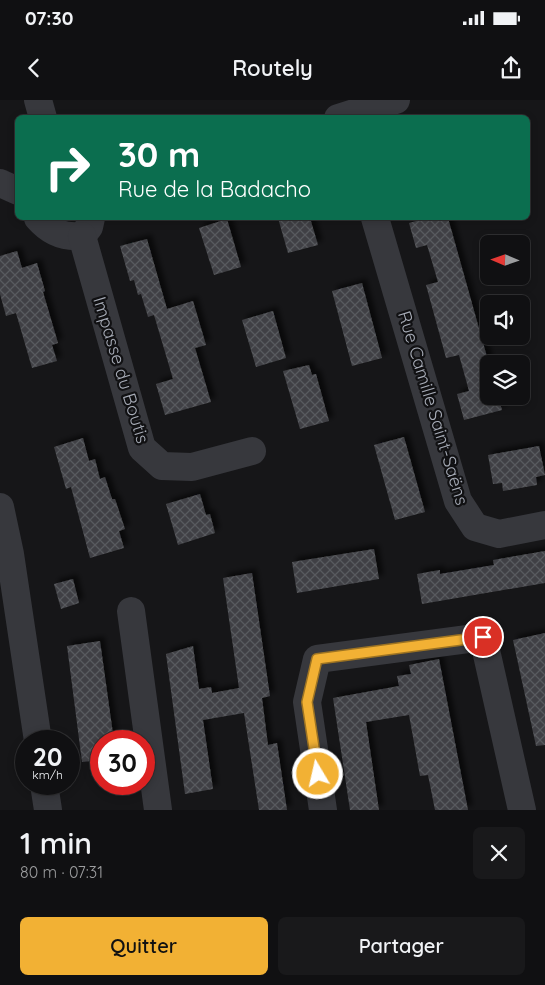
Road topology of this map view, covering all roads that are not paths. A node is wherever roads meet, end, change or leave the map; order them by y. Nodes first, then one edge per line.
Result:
1 (38, 100) edge
2 (396, 100) edge
3 (42, 115) edge
4 (349, 115) edge
5 (0, 183) edge
6 (15, 190) edge
7 (40, 220) edge
8 (376, 220) edge
9 (87, 227) edge
10 (252, 451) dead end
11 (1, 514) edge
12 (545, 525) edge
13 (131, 611) dead end
14 (36, 730) edge
15 (46, 795) edge
16 (48, 810) edge
17 (158, 810) edge
18 (323, 810) edge
19 (522, 810) edge

1 - 3 street
2 - 4 street
5 - 6 street
7 - 9 street
8 - 12 street, Rue Camille Saint-Saëns
9 - 10 street, Impasse du Boutis
11 - 14 street
13 - 17 street
15 - 16 street
18 - 19 street

